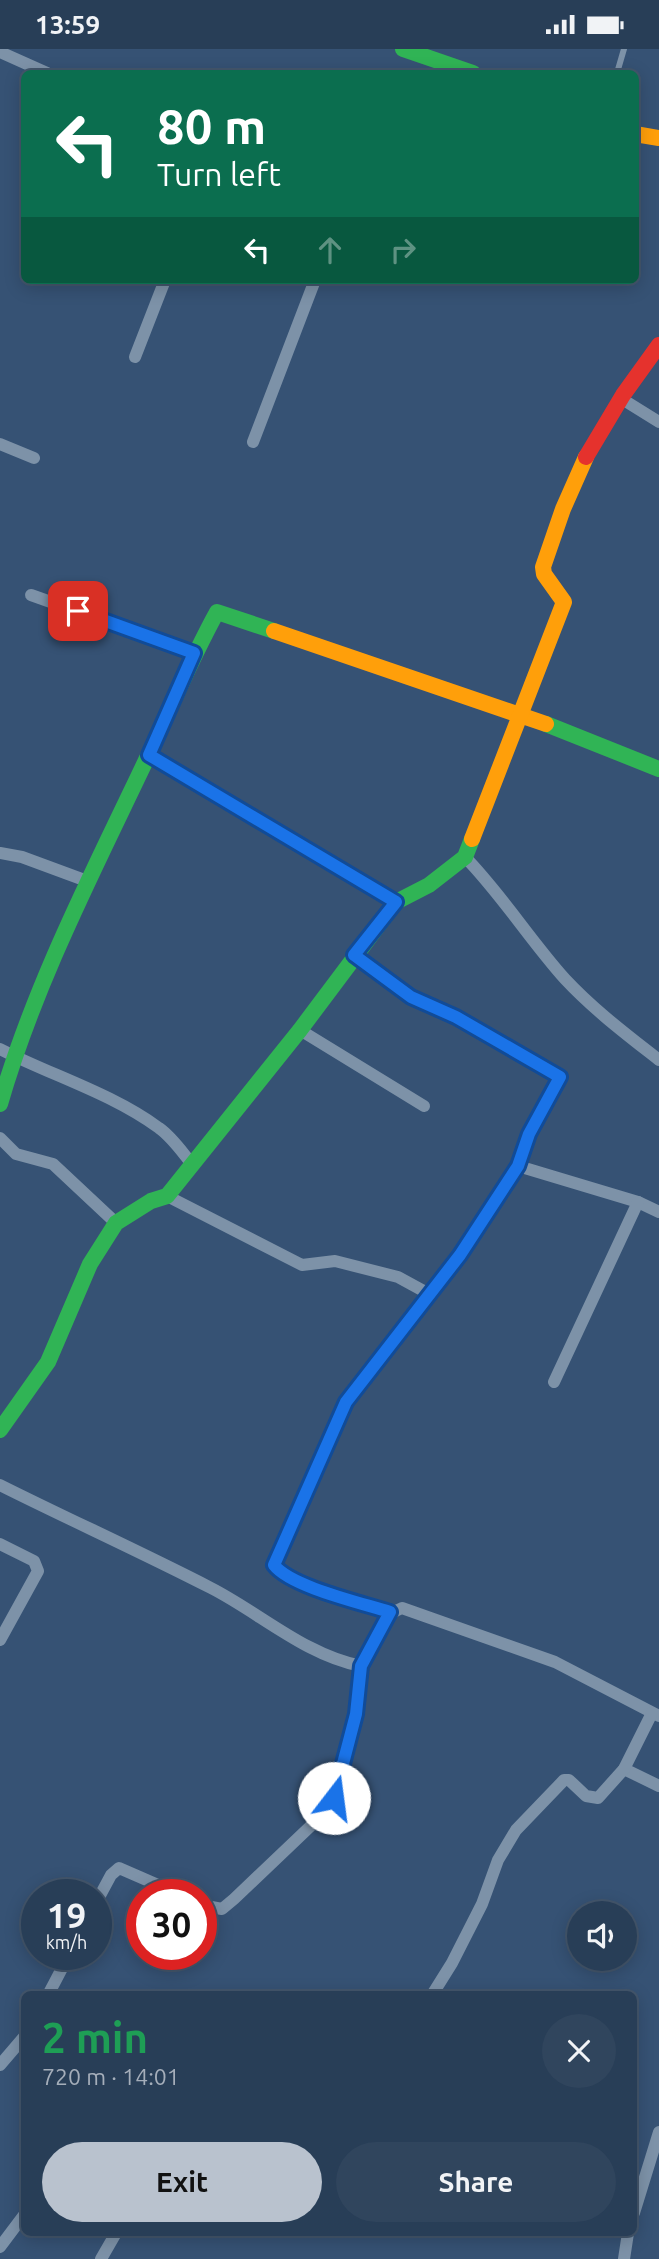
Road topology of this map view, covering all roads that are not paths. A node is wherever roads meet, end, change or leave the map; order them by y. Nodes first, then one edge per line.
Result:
1 (403, 49) edge
2 (624, 49) edge
3 (0, 52) edge
4 (40, 70) edge
5 (464, 70) edge
6 (618, 70) edge
7 (639, 135) edge
8 (659, 138) edge
9 (163, 284) edge
10 (313, 284) edge
11 (659, 345) edge
12 (135, 357) dead end
13 (622, 399) junction
14 (659, 422) edge
15 (253, 442) dead end
16 (0, 445) edge
17 (34, 459) dead end
18 (31, 595) dead end
19 (194, 653) junction
20 (520, 713) junction
21 (149, 755) junction
22 (659, 769) edge
23 (0, 853) edge
24 (465, 857) junction
25 (87, 881) junction
26 (396, 902) junction
27 (354, 955) junction
28 (300, 1030) junction
29 (7, 1053) edge
30 (659, 1061) edge
31 (0, 1104) edge
32 (424, 1105) dead end
33 (0, 1137) edge
34 (192, 1164) junction
35 (518, 1166) junction
36 (167, 1196) junction
37 (638, 1202) junction
38 (659, 1212) edge
39 (116, 1223) junction
40 (431, 1295) junction
41 (554, 1382) dead end
42 (0, 1430) edge
43 (0, 1485) edge
44 (0, 1544) edge
45 (390, 1612) junction
46 (0, 1640) edge
47 (361, 1666) junction
48 (657, 1714) edge
49 (624, 1769) junction
50 (659, 1786) edge
51 (109, 1879) edge
52 (144, 1879) edge
53 (217, 1908) edge
54 (61, 1970) edge
55 (50, 1991) edge
56 (434, 1991) edge
57 (21, 2040) edge
58 (0, 2065) edge
59 (659, 2132) edge
60 (637, 2203) edge
61 (21, 2219) edge
62 (114, 2236) edge
63 (628, 2236) edge
64 (0, 2247) edge
65 (101, 2259) edge
66 (624, 2259) edge

1 - 5 street
2 - 6 lane
3 - 4 street
7 - 8 street
9 - 12 street
10 - 15 street
11 - 13 street
13 - 14 street
13 - 20 street
16 - 17 street
18 - 19 street
19 - 20 street
19 - 21 street
20 - 22 street
20 - 24 street
21 - 25 street
21 - 26 street
23 - 25 street
24 - 26 street
24 - 30 street
25 - 29 street
26 - 27 street
27 - 28 street
27 - 35 street
28 - 32 street
28 - 34 street
29 - 31 street
29 - 34 street
33 - 39 street
34 - 36 street
35 - 37 street
35 - 40 street
36 - 39 street
36 - 40 street
37 - 38 street
37 - 41 street
39 - 42 street
40 - 45 street
43 - 47 street
44 - 46 street
45 - 47 street
45 - 48 street
47 - 53 street
48 - 49 street
49 - 50 street
49 - 56 street
51 - 52 street
54 - 55 street
57 - 58 street
59 - 60 street
61 - 64 street
62 - 65 street
63 - 66 street

